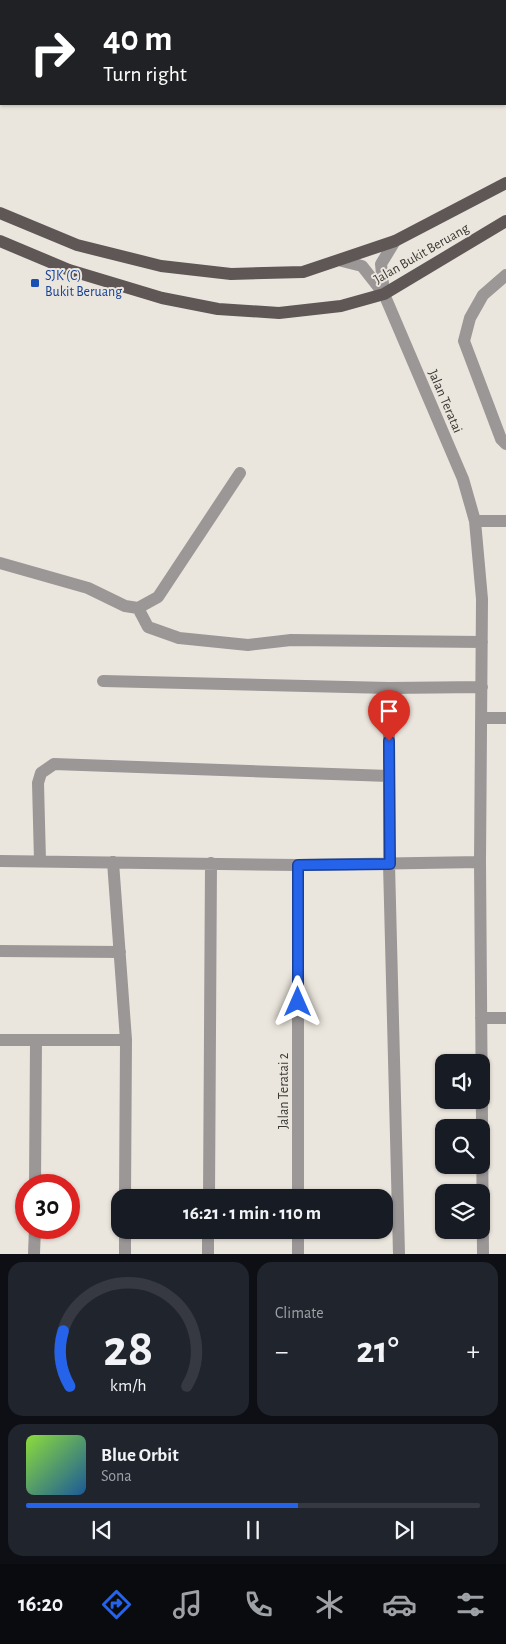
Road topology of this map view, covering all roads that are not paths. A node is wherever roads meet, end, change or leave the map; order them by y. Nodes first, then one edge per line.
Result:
1 (506, 183) edge
2 (0, 214) edge
3 (506, 222) edge
4 (0, 241) edge
5 (395, 241) junction
6 (342, 261) junction
7 (506, 275) edge
8 (384, 294) junction
9 (506, 444) edge
10 (240, 473) dead end
11 (475, 521) junction
12 (506, 521) edge
13 (0, 563) edge
14 (138, 608) junction
15 (482, 642) junction
16 (104, 682) dead end
17 (482, 687) junction
18 (389, 688) junction
19 (482, 718) junction
20 (506, 718) edge
21 (389, 776) junction
22 (0, 861) edge
23 (40, 861) junction
24 (113, 862) junction
25 (480, 862) junction
26 (211, 863) junction
27 (390, 864) junction
28 (298, 865) junction
29 (0, 951) edge
30 (120, 952) junction
31 (481, 1018) junction
32 (506, 1018) edge
33 (0, 1040) edge
34 (36, 1040) junction
35 (126, 1040) junction
36 (35, 1174) edge
37 (125, 1189) edge
38 (209, 1189) edge
39 (298, 1189) edge
40 (35, 1239) edge
41 (125, 1239) edge
42 (208, 1239) edge
43 (298, 1239) edge
44 (34, 1254) edge
45 (125, 1254) edge
46 (208, 1254) edge
47 (298, 1254) edge
48 (399, 1254) edge
49 (483, 1254) edge

1 - 5 main road, Jalan Bukit Beruang
2 - 6 main road, Jalan Bukit Beruang
3 - 8 main road, Jalan Bukit Beruang
4 - 8 main road, Jalan Bukit Beruang
5 - 6 main road, Jalan Bukit Beruang
5 - 8 street
6 - 8 street
7 - 9 street
8 - 11 street, Jalan Teratai
10 - 14 street
11 - 12 street
11 - 15 street, Jalan Teratai
13 - 14 street
14 - 15 street
15 - 17 street, Jalan Teratai
16 - 18 street
17 - 18 street
17 - 19 street, Jalan Teratai
18 - 21 street
19 - 20 street
19 - 25 street, Jalan Teratai
21 - 23 street
21 - 27 street
22 - 23 street
23 - 24 street
24 - 26 street
24 - 30 street
25 - 27 street
25 - 31 street, Jalan Teratai
26 - 28 street
26 - 38 street
27 - 28 street
27 - 48 street
28 - 39 street, Jalan Teratai 2
29 - 30 street
30 - 35 street
31 - 32 street
31 - 49 street, Jalan Teratai
33 - 34 street
34 - 35 street
34 - 36 street
35 - 37 street
40 - 44 street
41 - 45 street
42 - 46 street
43 - 47 street

